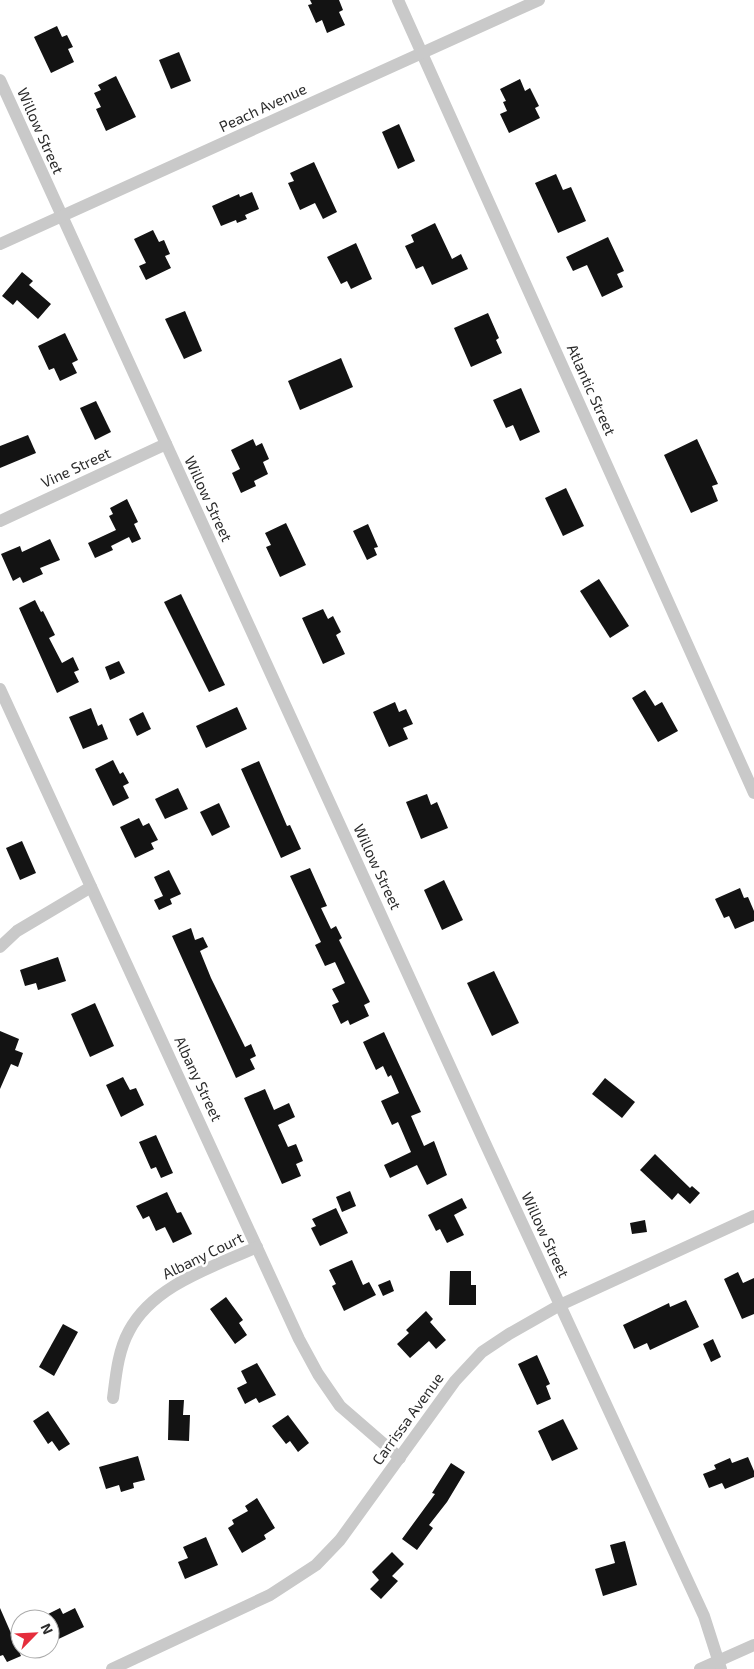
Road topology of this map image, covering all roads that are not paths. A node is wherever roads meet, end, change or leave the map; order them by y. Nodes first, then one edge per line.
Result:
1 (398, 0) edge
2 (539, 0) edge
3 (420, 52) junction
4 (0, 80) edge
5 (61, 216) junction
6 (0, 244) edge
7 (166, 444) junction
8 (0, 521) edge
9 (0, 689) edge
10 (754, 793) edge
11 (91, 887) junction
12 (0, 947) edge
13 (754, 1216) edge
14 (257, 1247) junction
15 (560, 1306) junction
16 (113, 1398) dead end
17 (400, 1458) junction
18 (754, 1645) edge
19 (719, 1665) edge
20 (112, 1669) edge
21 (700, 1669) edge

1 - 3 street, Atlantic Street
2 - 3 street, Peach Avenue
3 - 5 street, Peach Avenue
3 - 10 street, Atlantic Street
4 - 5 street, Willow Street
5 - 6 street, Peach Avenue
5 - 7 street, Willow Street
7 - 8 street, Vine Street
7 - 15 street, Willow Street
9 - 11 street, Albany Street
11 - 12 street
11 - 14 street, Albany Street
13 - 15 street, Carrissa Avenue
14 - 16 street, Albany Court
14 - 17 street, Albany Street
15 - 17 street, Carrissa Avenue
15 - 19 street, Willow Street
17 - 20 street, Carrissa Avenue
18 - 19 street
19 - 21 street

